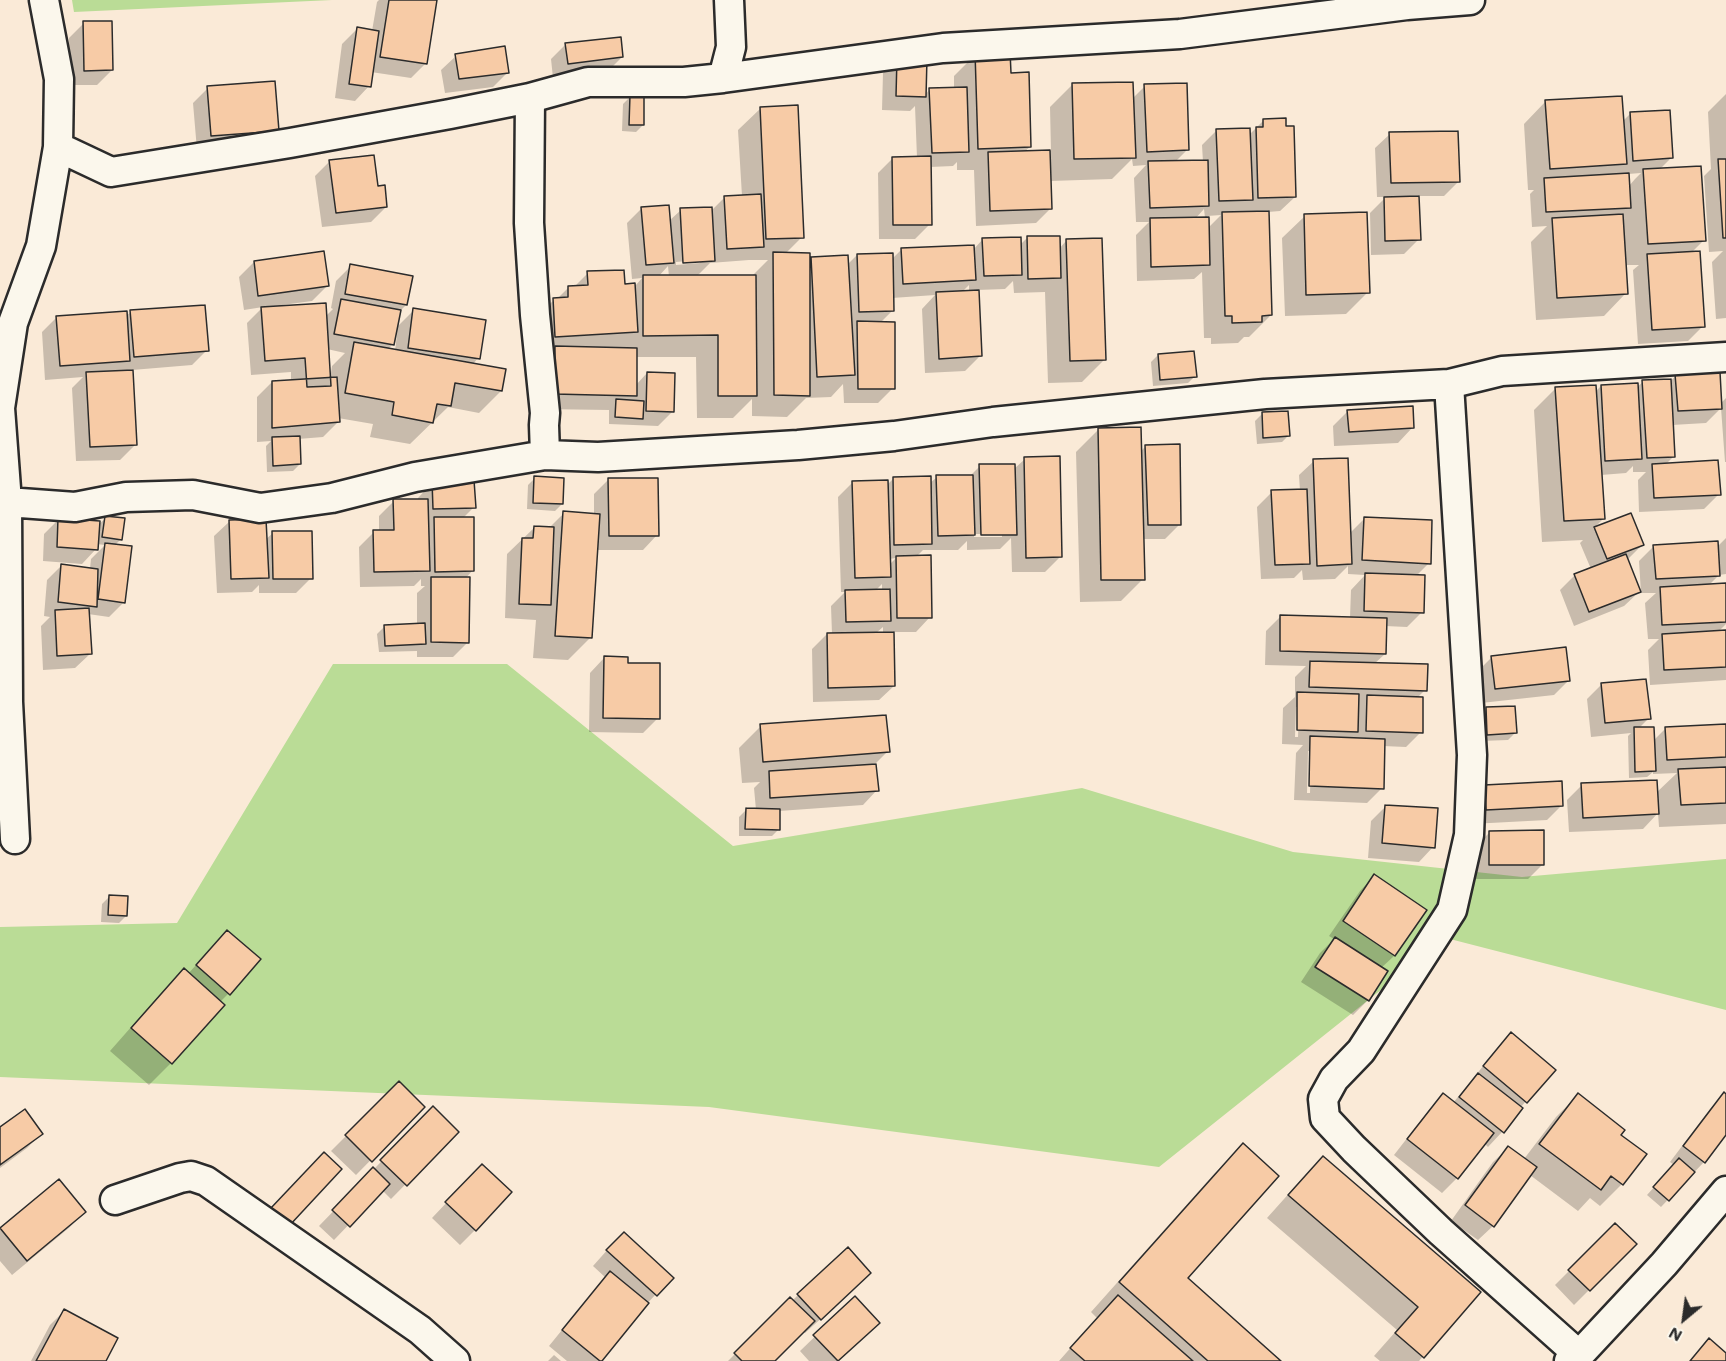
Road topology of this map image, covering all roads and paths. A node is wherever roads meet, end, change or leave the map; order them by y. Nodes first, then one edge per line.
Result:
1 (44, 0) edge
2 (729, 0) edge
3 (1470, 0) edge
4 (723, 78) junction
5 (530, 98) junction
6 (58, 147) junction
7 (7, 323) edge
8 (1726, 357) edge
9 (1449, 384) junction
10 (545, 455) junction
11 (7, 502) junction
12 (15, 838) dead end
13 (1726, 1191) edge
14 (115, 1200) dead end
15 (1574, 1358) edge
16 (455, 1361) edge

1 - 6 street
2 - 4 street
3 - 4 street
4 - 5 street
5 - 6 street
5 - 10 street
6 - 7 street
7 - 11 street
8 - 9 street
9 - 10 street
9 - 15 street
10 - 11 street
11 - 12 street
13 - 15 street
14 - 16 street

